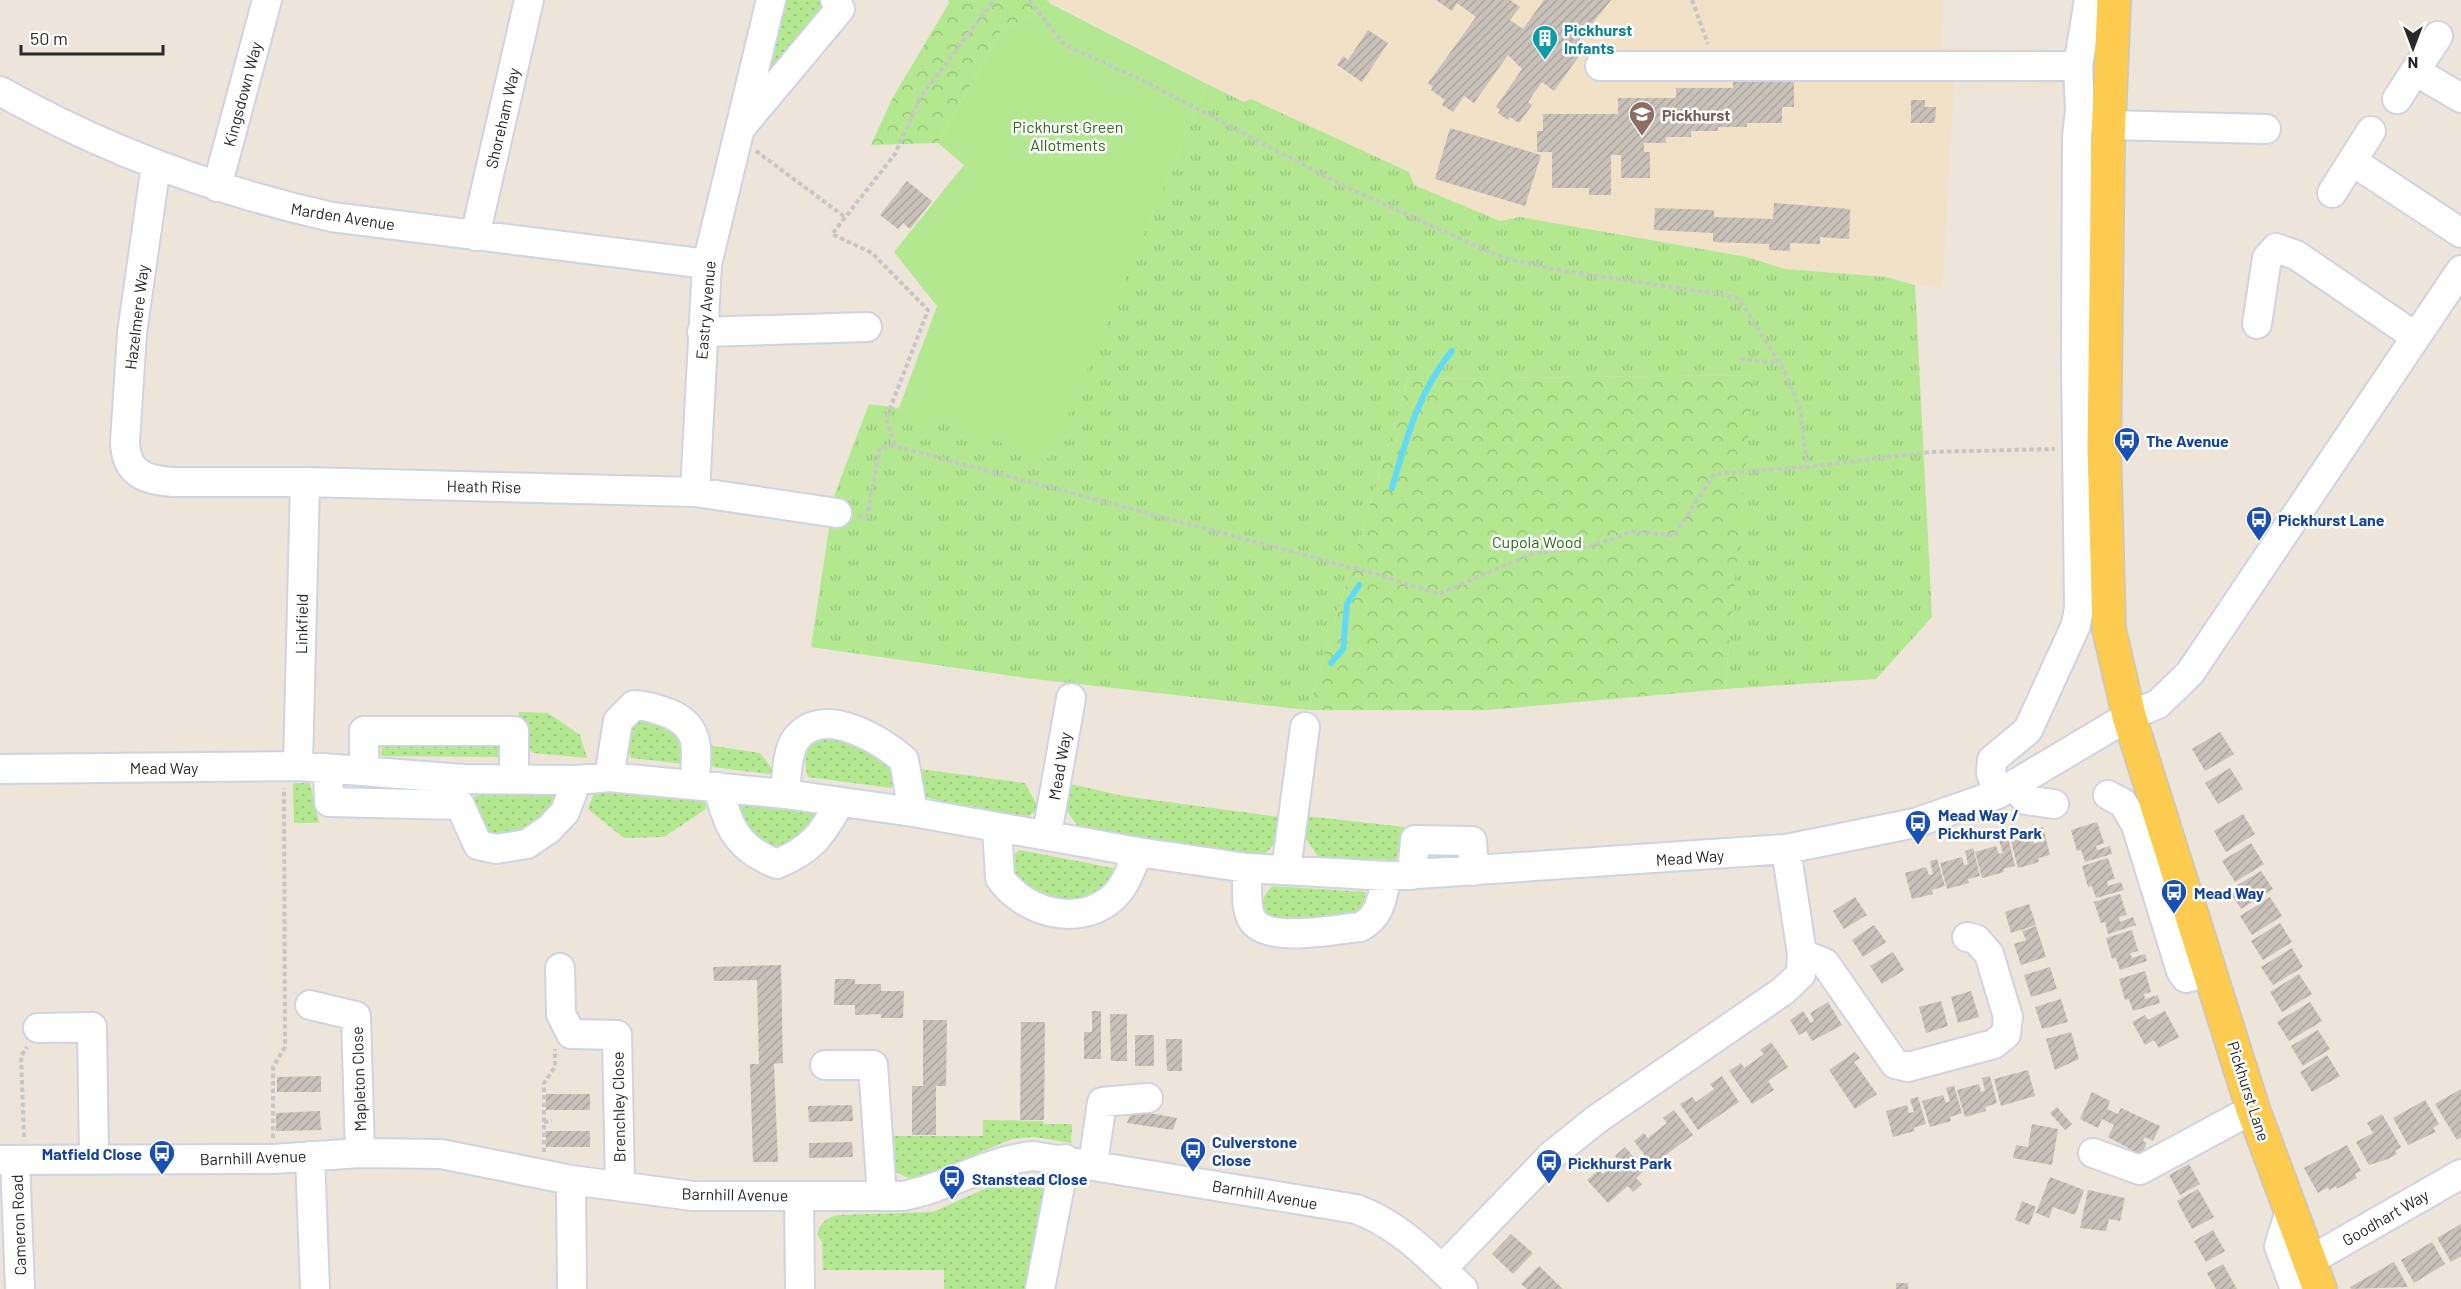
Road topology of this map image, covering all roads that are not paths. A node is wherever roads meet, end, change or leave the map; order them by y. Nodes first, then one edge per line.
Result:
1 (267, 0) edge
2 (529, 0) edge
3 (771, 0) edge
4 (835, 0) edge
5 (2089, 0) edge
6 (2109, 0) edge
7 (2114, 0) edge
8 (2438, 36) dead end
9 (1600, 66) dead end
10 (2078, 66) junction
11 (2415, 71) junction
12 (0, 91) edge
13 (2461, 98) edge
14 (2397, 99) dead end
15 (2266, 129) dead end
16 (2371, 131) dead end
17 (737, 134) junction
18 (2098, 134) junction
19 (2352, 161) junction
20 (156, 165) junction
21 (217, 188) junction
22 (2332, 194) dead end
23 (2461, 233) edge
24 (475, 236) junction
25 (707, 264) junction
26 (2461, 270) edge
27 (2257, 324) dead end
28 (867, 327) dead end
29 (702, 332) junction
30 (2416, 338) junction
31 (2090, 381) junction
32 (132, 468) joint
33 (305, 482) junction
34 (694, 492) junction
35 (2092, 504) junction
36 (837, 513) road end
37 (1071, 698) dead end
38 (2129, 716) junction
39 (1305, 727) dead end
40 (291, 766) junction
41 (0, 769) edge
42 (328, 769) junction
43 (364, 771) junction
44 (609, 777) junction
45 (514, 779) junction
46 (577, 780) junction
47 (706, 786) junction
48 (2006, 789) junction
49 (462, 792) junction
50 (785, 794) junction
51 (2108, 795) dead end
52 (839, 804) junction
53 (2054, 804) dead end
54 (913, 812) junction
55 (998, 827) junction
56 (1047, 834) junction
57 (1786, 849) junction
58 (1138, 852) junction
59 (1247, 868) junction
60 (1286, 870) junction
61 (1400, 875) junction
62 (1967, 937) dead end
63 (1802, 954) junction
64 (560, 968) dead end
65 (2211, 971) junction
66 (310, 1005) dead end
67 (38, 1029) road end
68 (825, 1065) dead end
69 (1148, 1098) dead end
70 (2253, 1109) junction
71 (360, 1153) junction
72 (2093, 1153) dead end
73 (310, 1156) junction
74 (94, 1159) junction
75 (13, 1160) edge
76 (1065, 1160) junction
77 (1093, 1164) junction
78 (2461, 1174) edge
79 (558, 1177) junction
80 (620, 1185) junction
81 (799, 1196) junction
82 (882, 1196) junction
83 (1442, 1269) junction
84 (2308, 1280) edge
85 (20, 1289) edge
86 (315, 1289) edge
87 (572, 1289) edge
88 (800, 1289) edge
89 (1040, 1289) edge
90 (1463, 1289) edge

1 - 21 street, Kingsdown Way
2 - 24 street, Shoreham Way
3 - 17 street, Eastry Avenue
4 - 17 street, Eastry Avenue
5 - 10 street, Pickhurst Lane
6 - 7 street
7 - 18 main road, Pickhurst Lane
8 - 11 street
9 - 10 street
10 - 18 street, Pickhurst Lane
11 - 13 street
11 - 14 street
12 - 20 street, Marden Avenue
15 - 18 street
16 - 19 street
17 - 25 street, Eastry Avenue
18 - 31 main road, Pickhurst Lane
19 - 22 street
19 - 23 street
20 - 21 street, Marden Avenue
20 - 32 street, Hazelmere Way
21 - 24 street, Marden Avenue
24 - 25 street, Marden Avenue
25 - 29 street, Eastry Avenue
26 - 30 street
27 - 30 street
28 - 29 street
29 - 34 street, Eastry Avenue
30 - 38 street
31 - 35 main road, Pickhurst Lane
31 - 35 street, Pickhurst Lane
32 - 33 street, Heath Rise
33 - 34 street, Heath Rise
33 - 40 street, Linkfield
34 - 36 street, Heath Rise
35 - 38 main road, Pickhurst Lane
35 - 48 street, Pickhurst Lane
37 - 56 street, Mead Way
38 - 48 street, Mead Way
38 - 65 main road, Pickhurst Lane
39 - 60 street
40 - 41 street, Mead Way
40 - 42 street, Mead Way
42 - 43 street, Mead Way
42 - 49 street, Mead Way
43 - 45 street
43 - 49 street, Mead Way
44 - 46 street, Mead Way
44 - 47 street, Mead Way
44 - 47 street
45 - 46 street, Mead Way
45 - 49 street, Mead Way
46 - 49 street
47 - 50 street, Mead Way
47 - 52 street
48 - 53 street
48 - 57 street, Mead Way
50 - 52 street, Mead Way
50 - 54 street
51 - 65 street
52 - 54 street, Mead Way
54 - 55 street, Mead Way
55 - 56 street, Mead Way
55 - 58 street
56 - 58 street, Mead Way
57 - 61 street, Mead Way
57 - 63 street
58 - 59 street, Mead Way
59 - 60 street, Mead Way
59 - 61 street
60 - 61 street, Mead Way
62 - 63 street
63 - 83 street
64 - 80 street, Brenchley Close
65 - 70 main road, Pickhurst Lane
66 - 71 street, Mapleton Close
67 - 74 street
68 - 82 street
69 - 77 street
70 - 72 street
70 - 84 main road, Pickhurst Lane
71 - 73 street, Barnhill Avenue
71 - 79 street, Barnhill Avenue
73 - 74 street, Barnhill Avenue
73 - 86 street
74 - 75 street, Barnhill Avenue
75 - 85 street, Cameron Road
76 - 77 street, Barnhill Avenue
76 - 82 street, Barnhill Avenue
76 - 89 street
77 - 83 street, Barnhill Avenue
78 - 84 street, Goodhart Way
79 - 80 street, Barnhill Avenue
79 - 87 street
80 - 81 street, Barnhill Avenue
81 - 82 street, Barnhill Avenue
81 - 88 street
83 - 90 street

